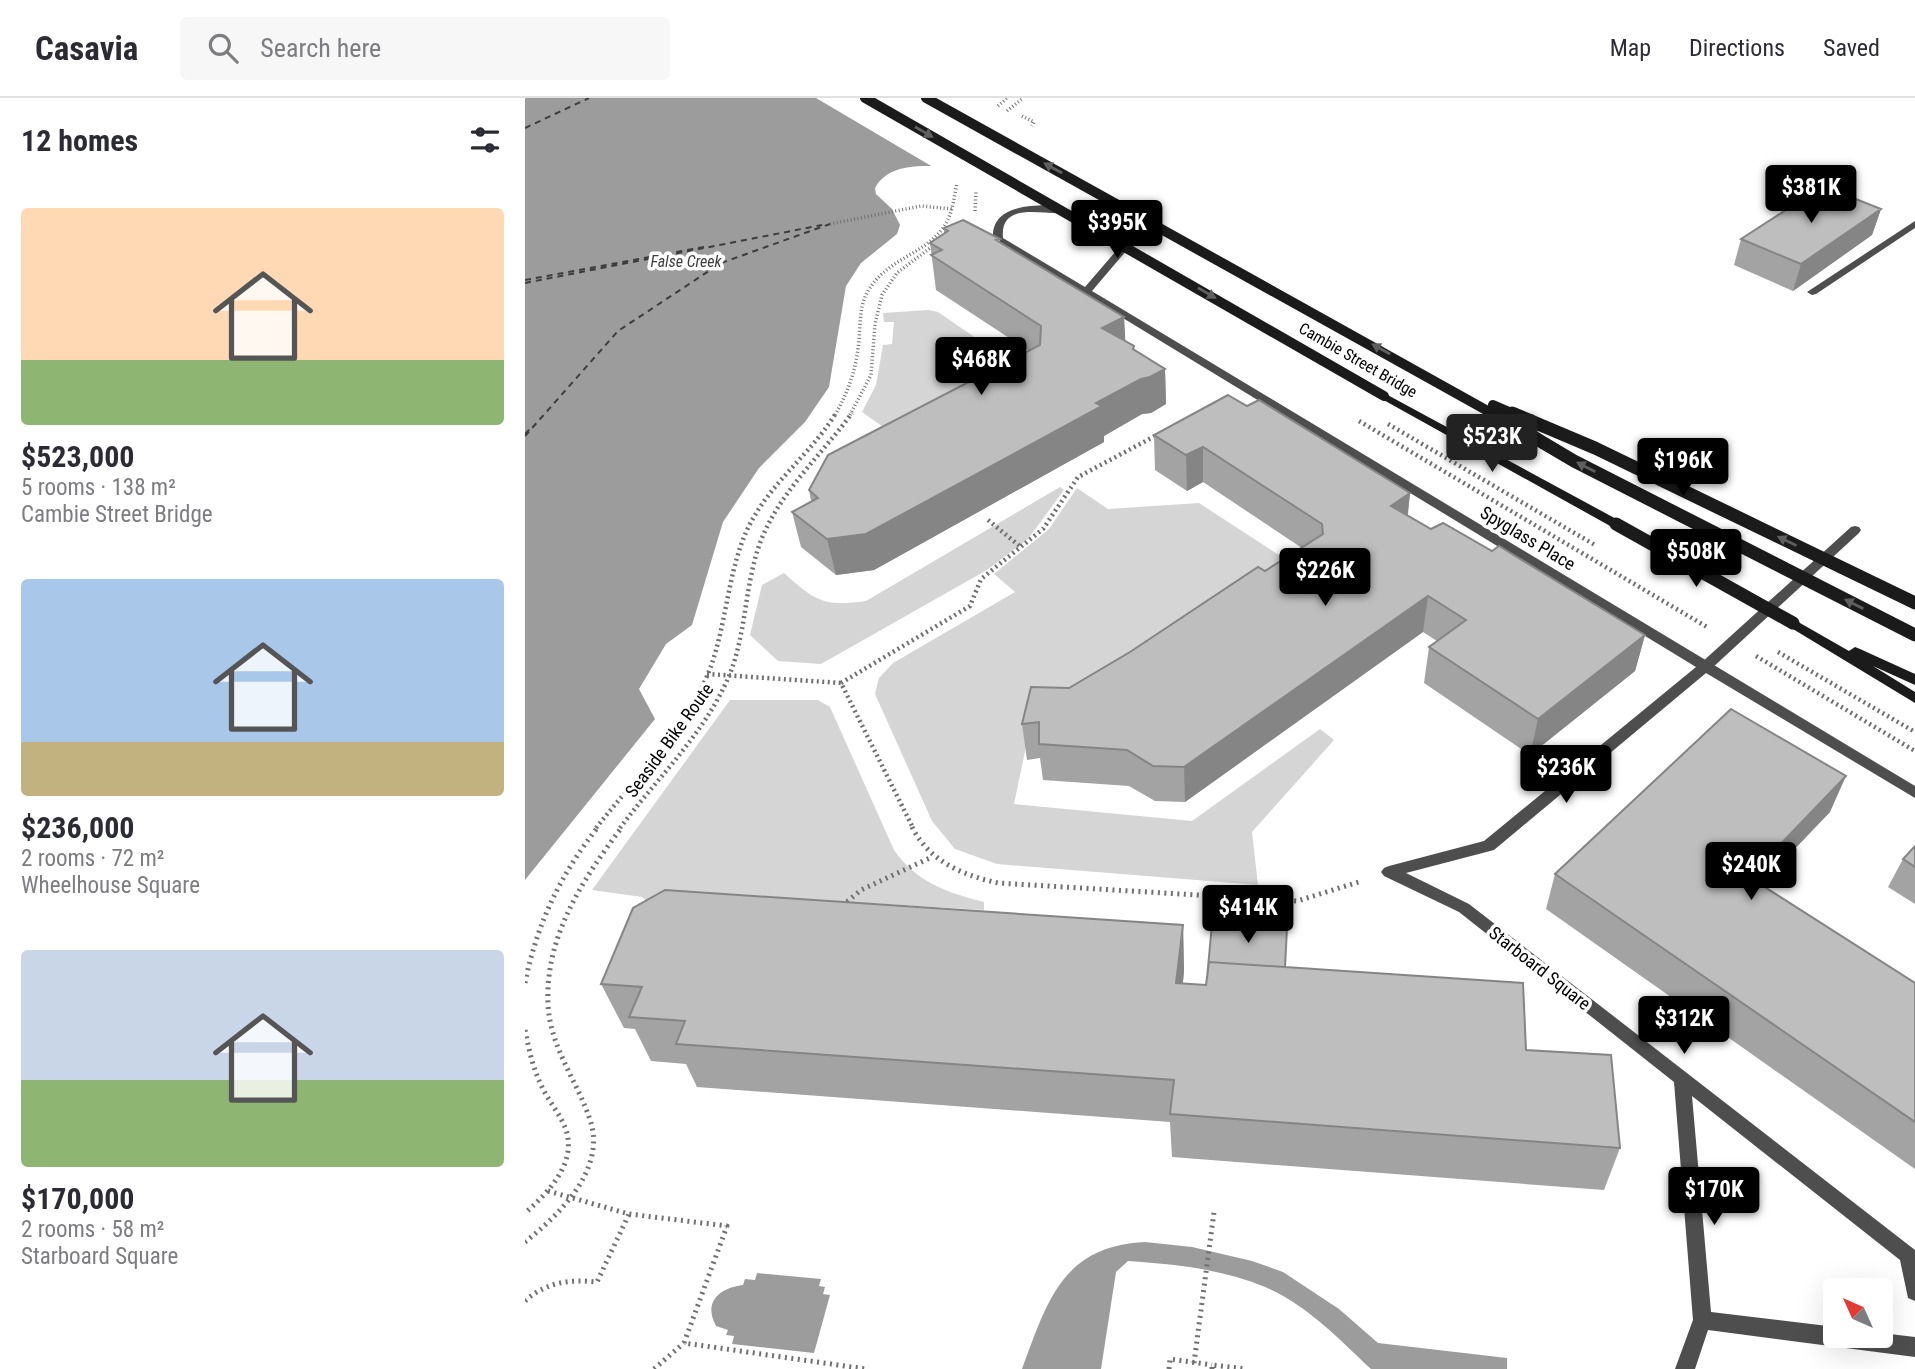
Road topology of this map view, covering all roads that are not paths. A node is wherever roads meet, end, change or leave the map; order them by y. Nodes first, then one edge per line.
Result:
1 (865, 98) edge
2 (926, 98) edge
3 (1915, 224) edge
4 (1086, 292) junction
5 (1812, 292) dead end
6 (1440, 382) junction
7 (1855, 530) dead end
8 (1915, 603) edge
9 (1793, 623) junction
10 (1915, 635) edge
11 (1706, 666) junction
12 (1915, 680) edge
13 (1915, 698) edge
14 (1915, 793) edge
15 (1682, 1078) junction
16 (1915, 1292) edge
17 (1702, 1320) junction
18 (1915, 1347) edge
19 (1685, 1369) edge

1 -> 9 main road, Cambie Street Bridge, bridge
6 -> 2 main road, Cambie Street Bridge, bridge
3 - 5 street
4 - 4 street, Spyglass Place
4 - 11 street, Spyglass Place
8 -> 6 main road, bridge
10 -> 6 main road, Cambie Street Bridge, bridge
7 - 11 street
9 - 12 main road, Cambie Street Bridge
9 - 13 main road
11 - 14 street, Spyglass Place
11 - 15 street, Starboard Square
15 - 16 street, Starboard Square
15 - 17 street
17 - 18 street
17 - 19 street

